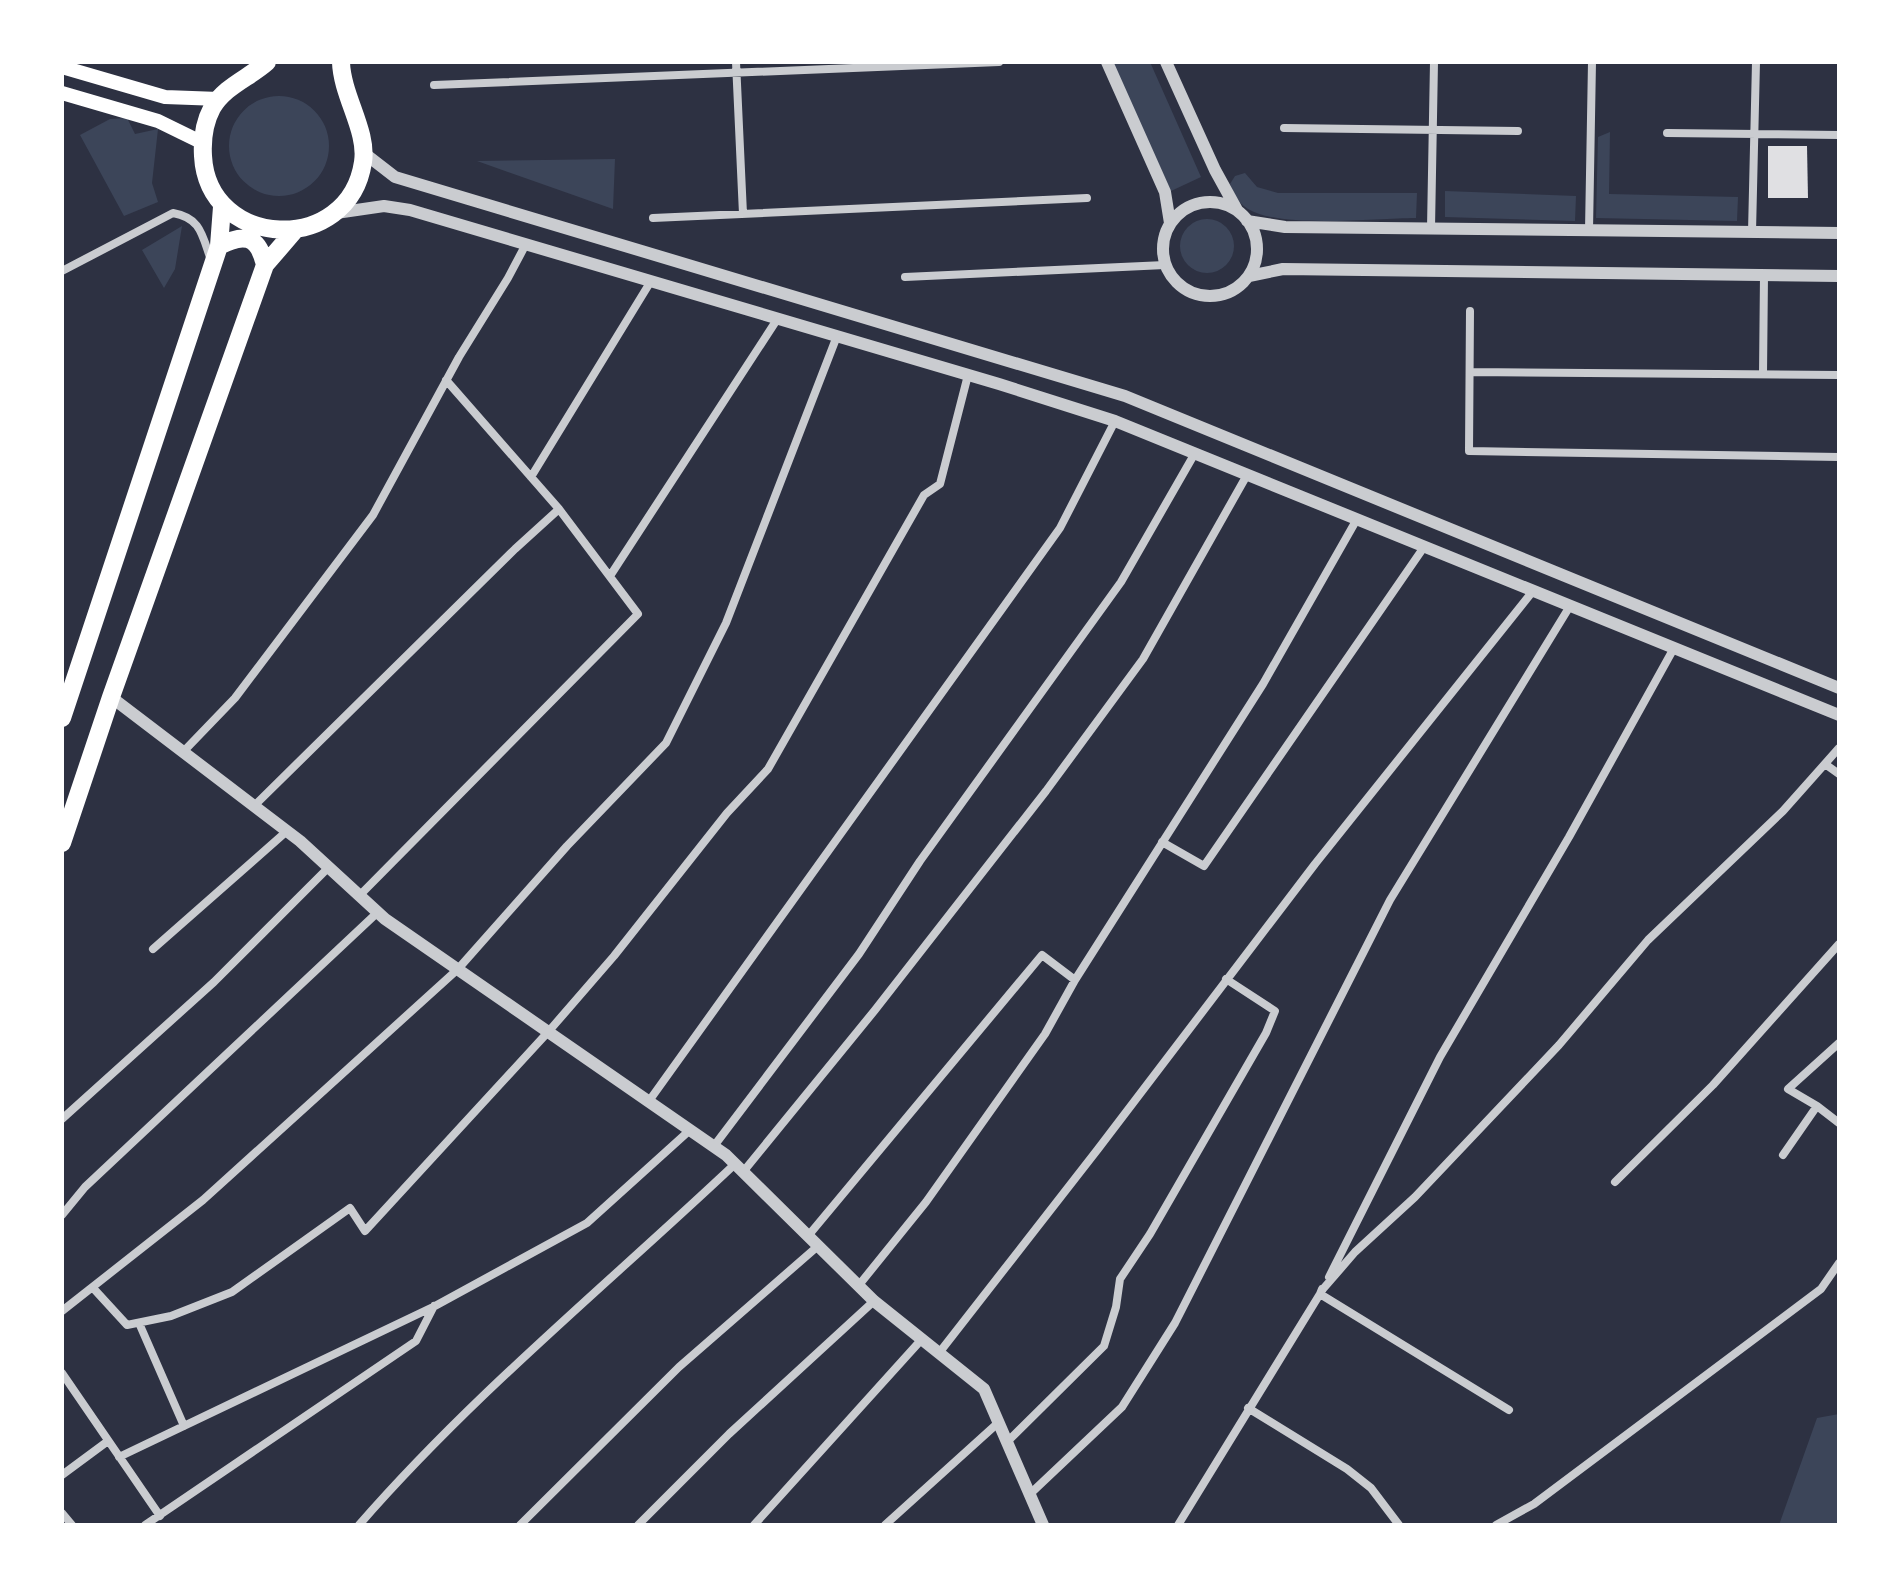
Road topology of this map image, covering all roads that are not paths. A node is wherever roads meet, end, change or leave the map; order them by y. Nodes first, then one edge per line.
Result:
1 (736, 62) edge
2 (999, 62) edge
3 (1107, 62) edge
4 (1166, 62) edge
5 (1434, 62) edge
6 (1592, 62) edge
7 (1756, 62) edge
8 (267, 63) edge
9 (62, 67) edge
10 (341, 71) edge
11 (736, 74) junction
12 (434, 85) dead end
13 (62, 93) edge
14 (219, 99) junction
15 (1284, 128) dead end
16 (1433, 130) junction
17 (1518, 131) dead end
18 (1667, 133) dead end
19 (1754, 134) junction
20 (1839, 135) edge
21 (203, 143) junction
22 (364, 153) junction
23 (1087, 198) dead end
24 (222, 207) junction
25 (1237, 210) junction
26 (336, 213) junction
27 (743, 214) junction
28 (653, 218) dead end
29 (1247, 221) junction
30 (1170, 223) junction
31 (1431, 228) junction
32 (296, 229) junction
33 (1589, 230) junction
34 (1752, 232) junction
35 (1839, 233) edge
36 (526, 244) junction
37 (219, 246) junction
38 (265, 265) junction
39 (1165, 265) junction
40 (213, 266) junction
41 (62, 271) edge
42 (1764, 275) junction
43 (1249, 276) junction
44 (1839, 276) edge
45 (905, 277) dead end
46 (651, 281) junction
47 (778, 318) junction
48 (837, 336) junction
49 (1007, 360) junction
50 (1470, 372) junction
51 (1763, 374) junction
52 (968, 375) junction
53 (1839, 375) edge
54 (446, 380) junction
55 (999, 384) junction
56 (1115, 421) junction
57 (1469, 451) junction
58 (1195, 453) junction
59 (1839, 457) edge
60 (1247, 475) junction
61 (531, 477) junction
62 (559, 509) junction
63 (1357, 519) junction
64 (1424, 547) junction
65 (610, 576) junction
66 (1533, 591) junction
67 (1570, 606) junction
68 (1674, 648) junction
69 (1839, 688) edge
70 (111, 697) junction
71 (1839, 715) edge
72 (62, 718) edge
73 (1839, 748) edge
74 (183, 752) junction
75 (1825, 764) junction
76 (1839, 774) edge
77 (254, 806) junction
78 (287, 831) junction
79 (1162, 842) junction
80 (62, 843) edge
81 (329, 867) junction
82 (360, 895) junction
83 (378, 912) junction
84 (1839, 944) edge
85 (153, 949) dead end
86 (458, 969) junction
87 (1226, 979) junction
88 (1075, 980) junction
89 (549, 1031) junction
90 (1839, 1043) edge
91 (649, 1101) junction
92 (1817, 1106) junction
93 (62, 1119) edge
94 (1839, 1123) edge
95 (690, 1130) junction
96 (714, 1146) junction
97 (1783, 1155) dead end
98 (739, 1168) junction
99 (1615, 1182) dead end
100 (62, 1215) edge
101 (808, 1236) junction
102 (818, 1246) junction
103 (1839, 1263) edge
104 (859, 1285) junction
105 (94, 1289) junction
106 (1320, 1294) junction
107 (874, 1301) junction
108 (435, 1306) junction
109 (62, 1311) edge
110 (139, 1323) junction
111 (922, 1339) junction
112 (939, 1353) junction
113 (62, 1373) edge
114 (1248, 1408) junction
115 (1509, 1410) dead end
116 (999, 1422) junction
117 (184, 1426) junction
118 (108, 1441) junction
119 (1007, 1442) junction
120 (119, 1457) junction
121 (62, 1475) edge
122 (1030, 1494) junction
123 (62, 1513) edge
124 (160, 1516) junction
125 (72, 1525) edge
126 (145, 1525) edge
127 (359, 1525) edge
128 (520, 1525) edge
129 (638, 1525) edge
130 (754, 1525) edge
131 (885, 1525) edge
132 (1043, 1525) edge
133 (1178, 1525) edge
134 (1399, 1525) edge
135 (1496, 1525) edge

1 - 11 street
2 - 11 street
3 - 30 street
4 - 25 street
5 - 16 street
6 - 33 street
7 - 19 street
8 - 14 highway
9 - 14 main road
10 - 22 highway
11 - 12 street
11 - 27 street
13 - 21 main road
14 - 21 highway
15 - 16 street
16 - 17 street
16 - 31 street
18 - 19 street
19 - 20 street
19 - 34 street
21 - 24 highway
22 - 26 highway
22 - 49 street
23 - 27 street
24 - 32 highway
24 - 37 highway
25 - 29 street
25 - 30 street
26 - 32 highway
26 - 36 street
27 - 28 street
29 - 31 street
29 - 43 street
30 - 39 street
31 - 33 street
32 - 38 highway
33 - 34 street
34 - 35 street
36 - 46 street
36 - 54 street
37 - 38 highway
37 - 40 highway
38 - 70 highway
39 - 43 street
39 - 45 street
40 - 41 street
40 - 72 highway
42 - 43 street
42 - 44 street
42 - 51 street
46 - 47 street
46 - 61 street
47 - 48 street
47 - 65 street
48 - 52 street
48 - 86 street
49 - 55 street
49 - 69 street
50 - 51 street
50 - 57 street
50 - 57 street
51 - 53 street
52 - 55 street
52 - 89 street
54 - 61 street
54 - 74 street
55 - 56 street
56 - 58 street
56 - 91 street
57 - 59 street
58 - 60 street
58 - 96 street
60 - 63 street
60 - 98 street
61 - 62 street
62 - 65 street
62 - 77 street
63 - 64 street
63 - 79 street
64 - 66 street
64 - 79 street
65 - 82 street
66 - 67 street
66 - 87 street
67 - 68 street
67 - 122 street
68 - 71 street
68 - 106 street
70 - 74 street
70 - 80 highway
73 - 75 street
74 - 77 street
75 - 76 street
75 - 106 street
77 - 78 street
78 - 81 street
78 - 85 street
79 - 88 street
81 - 82 street
81 - 93 street
82 - 83 street
83 - 86 street
83 - 100 street
84 - 99 street
86 - 89 street
86 - 105 street
87 - 112 street
87 - 119 street
88 - 101 street
88 - 104 street
89 - 91 street
89 - 110 street
90 - 92 street
91 - 95 street
92 - 94 street
92 - 97 street
95 - 96 street
95 - 108 street
96 - 98 street
98 - 101 street
98 - 127 street
101 - 102 street
102 - 104 street
102 - 128 street
103 - 135 street
104 - 107 street
105 - 109 street
105 - 110 street
106 - 114 street
106 - 115 street
107 - 111 street
107 - 129 street
108 - 117 street
108 - 124 street
110 - 117 street
111 - 112 street
111 - 130 street
112 - 116 street
113 - 118 street
114 - 133 street
114 - 134 street
116 - 119 street
116 - 131 street
117 - 120 street
118 - 120 street
118 - 121 street
119 - 122 street
120 - 124 street
122 - 132 street
123 - 125 street
124 - 126 street

